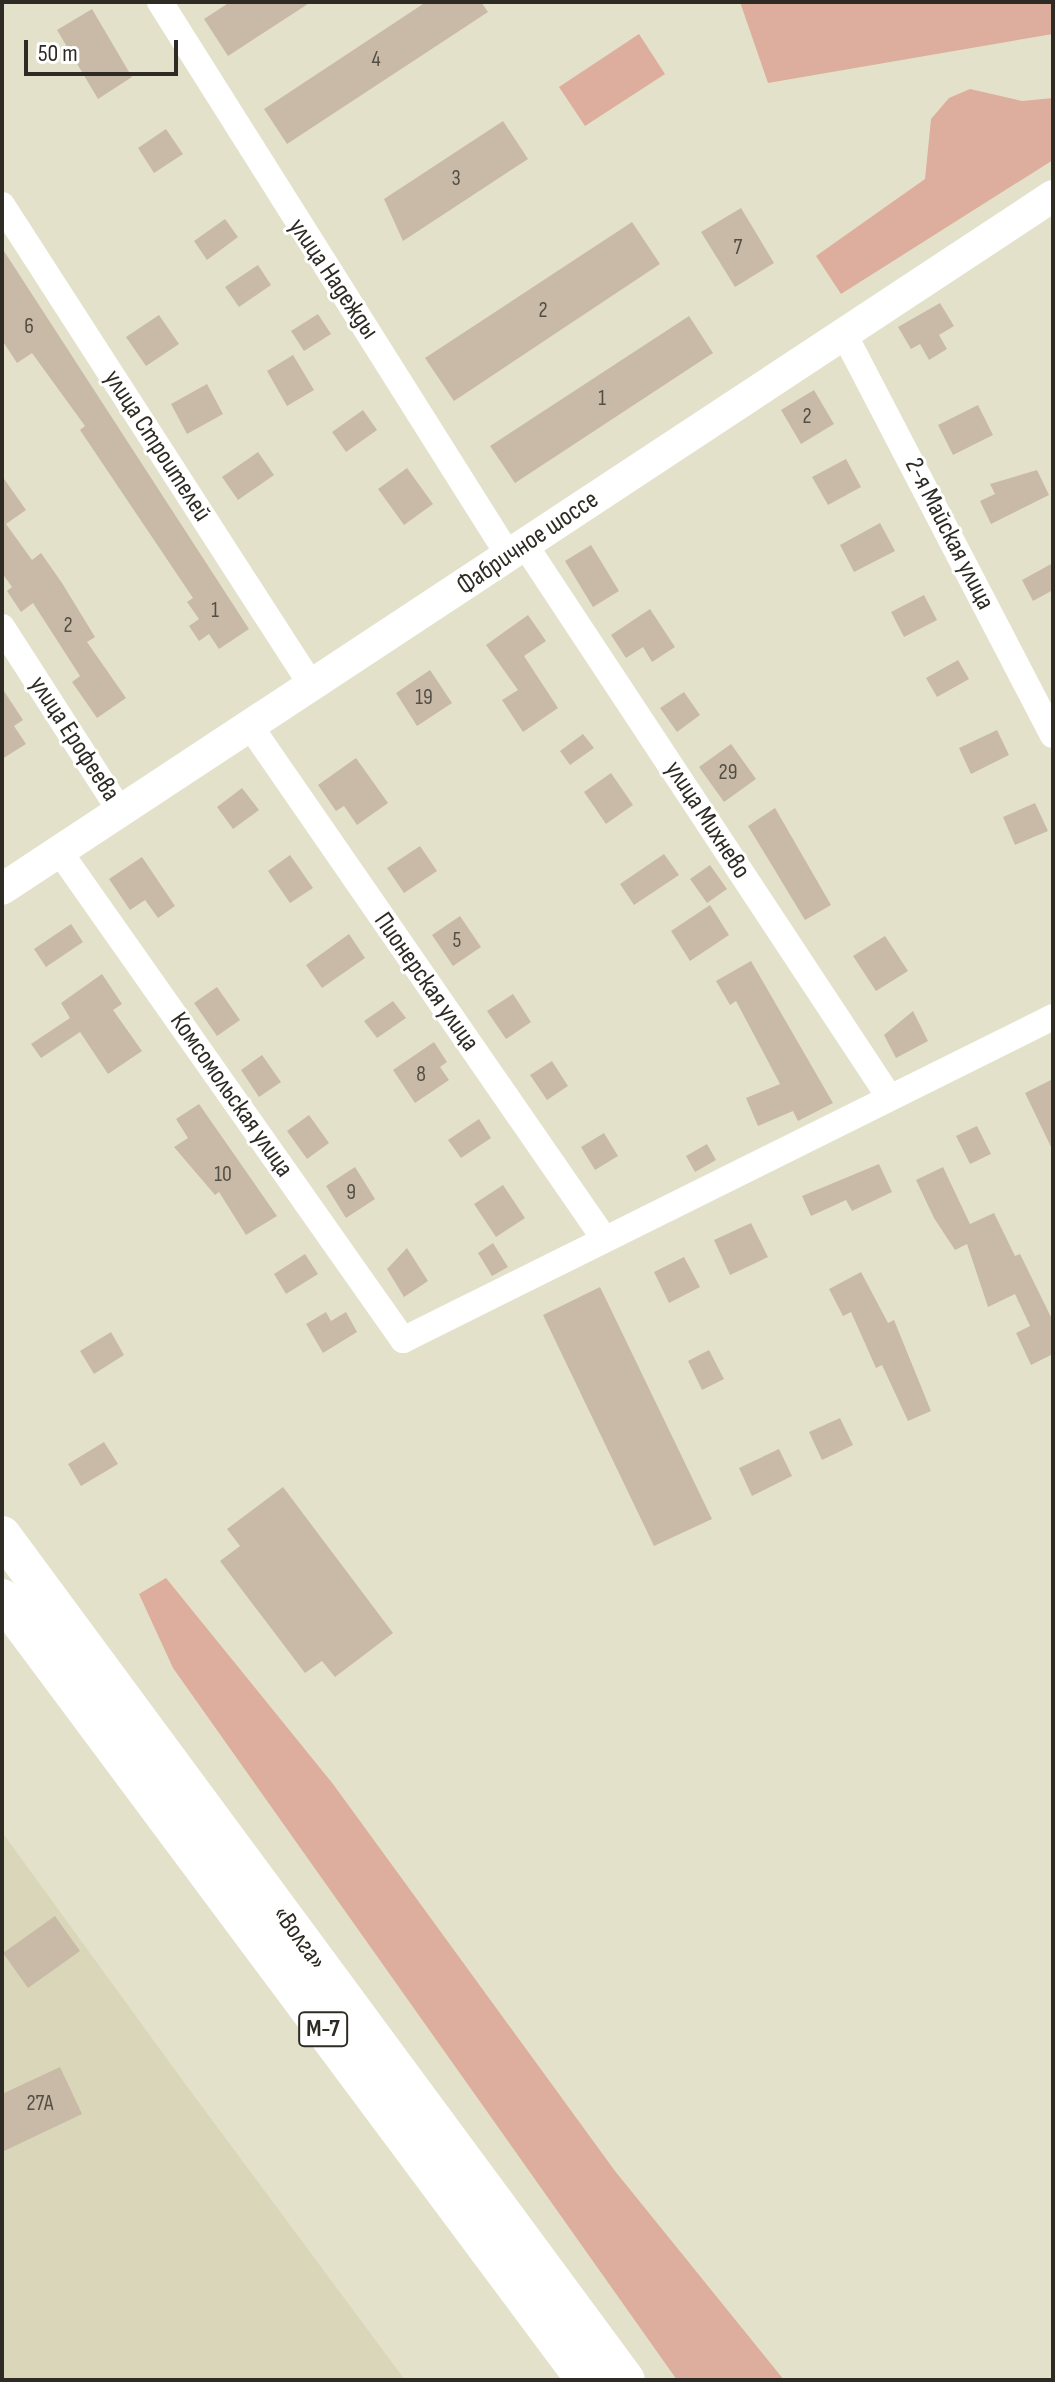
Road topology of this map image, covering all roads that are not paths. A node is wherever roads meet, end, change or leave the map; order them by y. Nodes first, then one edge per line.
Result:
1 (160, 2) edge
2 (1053, 196) edge
3 (2, 205) edge
4 (844, 334) junction
5 (517, 550) junction
6 (2, 627) edge
7 (312, 686) junction
8 (250, 726) junction
9 (1053, 735) edge
10 (120, 811) junction
11 (59, 851) junction
12 (2, 889) edge
13 (1053, 1017) edge
14 (888, 1095) junction
15 (603, 1237) junction
16 (2, 1535) edge
17 (2, 1598) edge
18 (14, 1630) edge
19 (585, 2380) edge
20 (626, 2380) edge

1 - 5 street, улица Надежды
2 - 4 main road, Фабричное шоссе
3 - 7 street, улица Строителей
4 - 5 main road, Фабричное шоссе
4 - 9 street, 2-я Майская улица
5 - 7 main road, Фабричное шоссе
5 - 14 street, улица Михнево
6 - 10 street, улица Ерофеева
7 - 8 main road, Фабричное шоссе
8 - 10 main road, Фабричное шоссе
8 - 15 street, Пионерская улица
10 - 11 main road, Фабричное шоссе
11 - 12 main road, Фабричное шоссе
11 - 15 street, Комсомольская улица
13 - 14 street
14 - 15 street
16 - 20 highway, «Волга» / М-7
17 - 18 highway, «Волга» / М-7
18 - 19 highway, «Волга» / М-7

